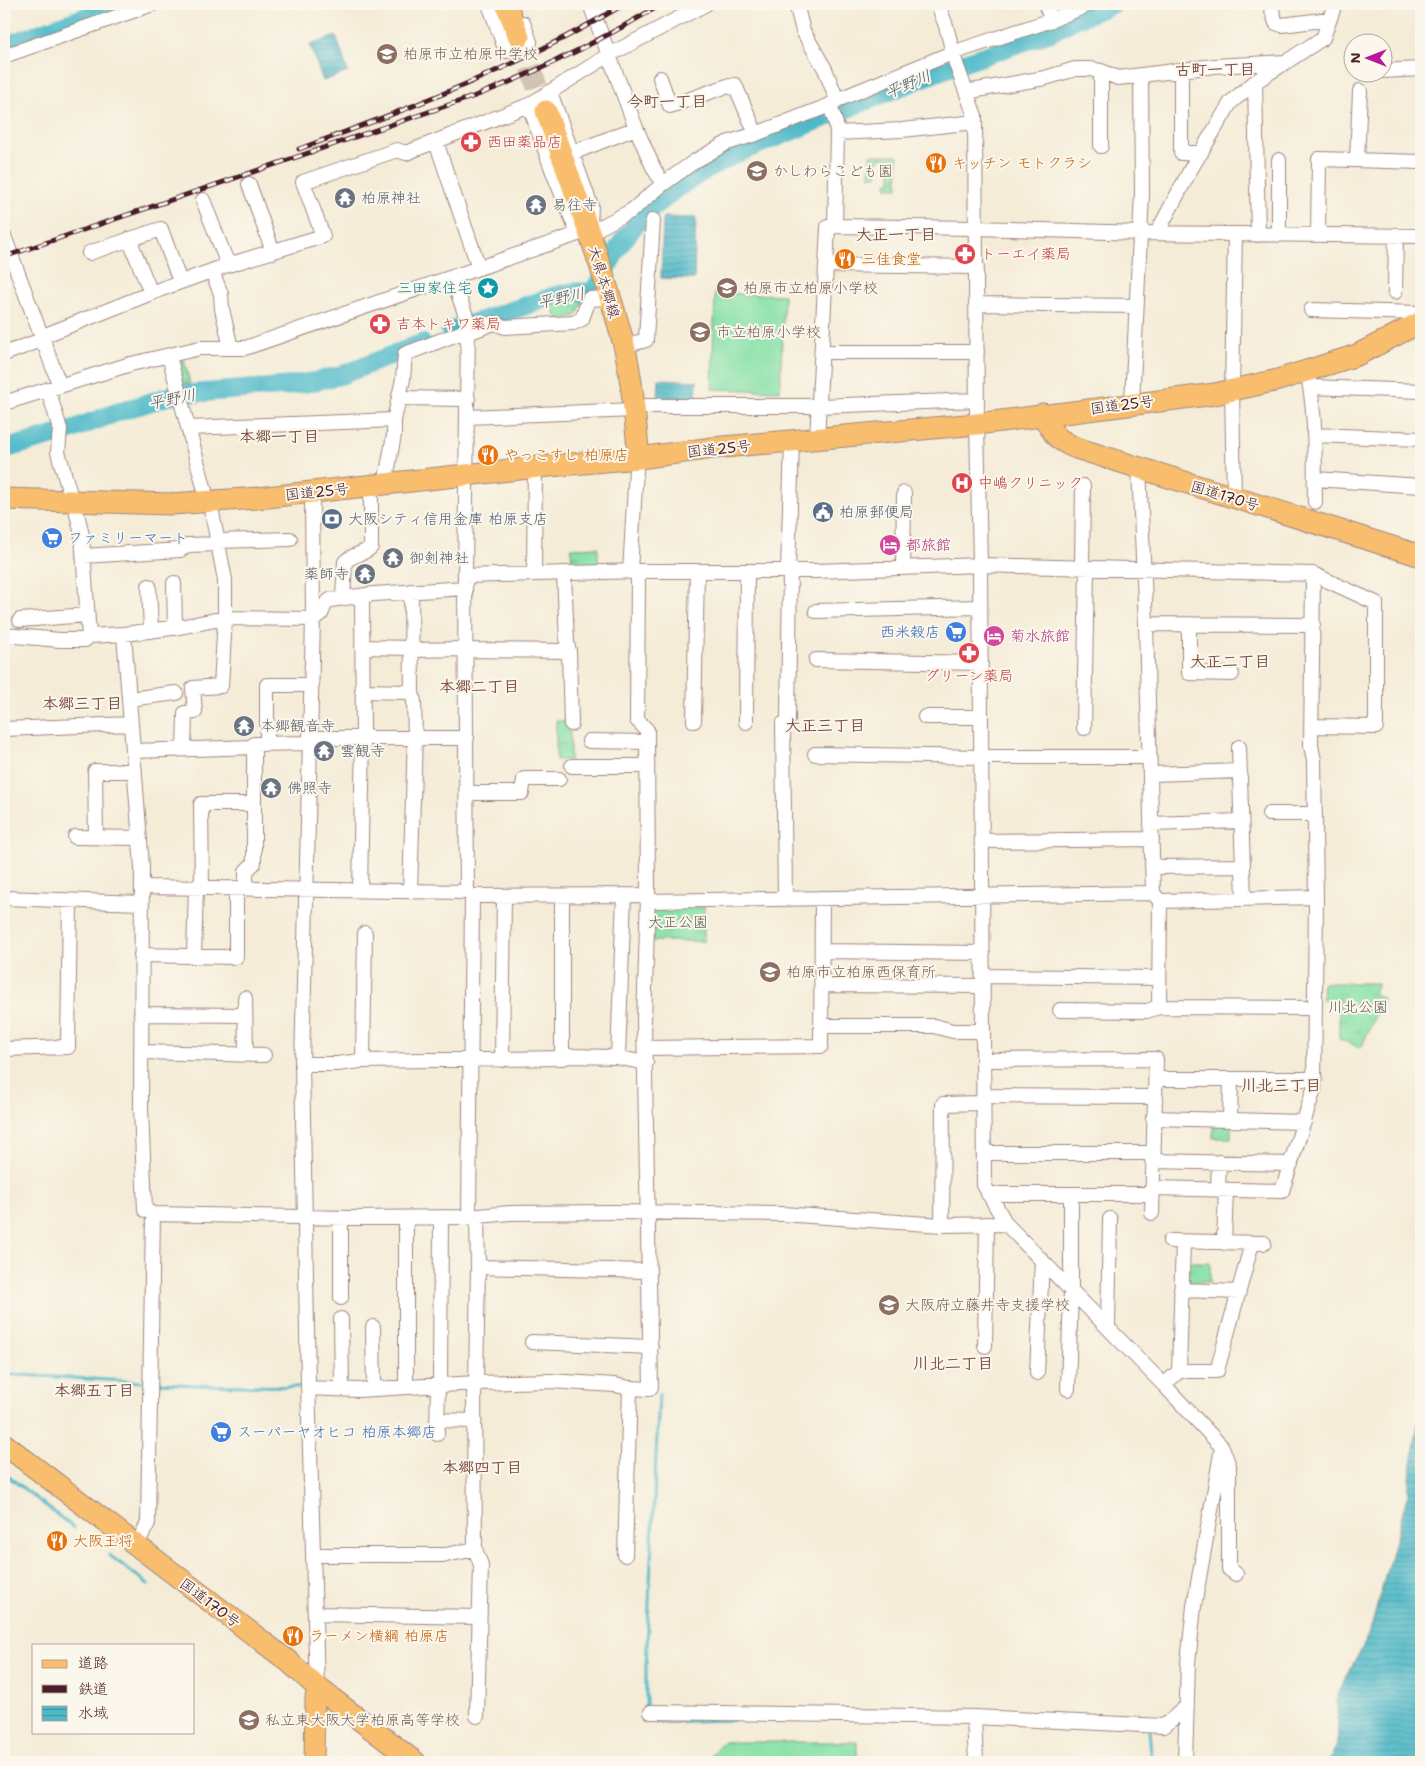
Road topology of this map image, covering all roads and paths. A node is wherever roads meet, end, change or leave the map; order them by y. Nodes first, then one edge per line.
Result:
1 (153, 4) edge
2 (489, 4) edge
3 (506, 4) edge
4 (516, 4) edge
5 (606, 4) edge
6 (706, 4) edge
7 (796, 4) edge
8 (938, 4) edge
9 (1045, 4) edge
10 (1090, 4) edge
11 (1270, 4) edge
12 (1334, 4) edge
13 (592, 8) edge
14 (1330, 19) junction
15 (1052, 20) junction
16 (519, 37) tunnel mouth
17 (952, 53) junction
18 (609, 55) junction
19 (4, 56) edge
20 (1286, 62) junction
21 (1421, 70) edge
22 (1101, 71) junction
23 (1181, 71) junction
24 (1392, 71) edge
25 (1141, 76) junction
26 (660, 78) dead end
27 (1256, 82) junction
28 (1360, 91) dead end
29 (966, 92) junction
30 (541, 102) junction
31 (833, 108) junction
32 (975, 122) junction
33 (636, 128) junction
34 (837, 133) junction
35 (756, 134) junction
36 (436, 142) junction
37 (1102, 146) dead end
38 (1311, 152) dead end
39 (572, 153) junction
40 (1201, 153) junction
41 (1279, 160) dead end
42 (1357, 160) junction
43 (1421, 162) edge
44 (249, 184) dead end
45 (663, 184) junction
46 (203, 200) dead end
47 (653, 220) dead end
48 (835, 226) junction
49 (976, 228) junction
50 (1140, 233) junction
51 (1157, 233) junction
52 (584, 234) junction
53 (1235, 234) junction
54 (1258, 235) junction
55 (1279, 235) junction
56 (1314, 235) junction
57 (1396, 235) junction
58 (4, 236) edge
59 (1421, 236) edge
60 (129, 239) junction
61 (273, 252) junction
62 (89, 253) dead end
63 (228, 265) junction
64 (826, 265) junction
65 (977, 267) junction
66 (479, 268) junction
67 (212, 271) junction
68 (452, 277) junction
69 (180, 282) junction
70 (605, 284) junction
71 (1396, 292) dead end
72 (151, 293) junction
73 (977, 304) junction
74 (1136, 306) junction
75 (1311, 310) dead end
76 (1421, 315) edge
77 (1421, 322) edge
78 (468, 328) junction
79 (43, 338) junction
80 (624, 346) junction
81 (231, 348) junction
82 (822, 352) junction
83 (977, 352) junction
84 (4, 354) edge
85 (169, 356) junction
86 (1308, 380) junction
87 (54, 387) junction
88 (1232, 390) junction
89 (1421, 391) edge
90 (399, 398) junction
91 (468, 399) junction
92 (976, 400) junction
93 (4, 403) edge
94 (1132, 403) junction
95 (819, 406) junction
96 (634, 408) junction
97 (1043, 414) junction
98 (468, 417) junction
99 (394, 420) junction
100 (976, 424) junction
101 (188, 428) junction
102 (1314, 435) junction
103 (1421, 439) edge
104 (817, 440) junction
105 (792, 442) junction
106 (639, 458) junction
107 (535, 467) junction
108 (1138, 468) junction
109 (467, 474) junction
110 (1315, 479) junction
111 (378, 485) junction
112 (1083, 486) dead end
113 (1421, 486) edge
114 (312, 492) junction
115 (904, 493) dead end
116 (1234, 498) junction
117 (4, 499) edge
118 (73, 501) junction
119 (209, 502) junction
120 (1315, 502) dead end
121 (290, 539) dead end
122 (218, 542) junction
123 (83, 556) junction
124 (1421, 556) edge
125 (980, 565) junction
126 (903, 568) junction
127 (1084, 568) junction
128 (1143, 569) junction
129 (634, 571) junction
130 (697, 571) junction
131 (747, 571) junction
132 (789, 571) junction
133 (564, 573) junction
134 (534, 574) junction
135 (1313, 574) junction
136 (465, 582) junction
137 (174, 583) dead end
138 (149, 586) dead end
139 (411, 590) junction
140 (362, 596) junction
141 (343, 598) junction
142 (980, 607) junction
143 (816, 611) dead end
144 (87, 615) junction
145 (44, 618) junction
146 (225, 618) junction
147 (313, 619) junction
148 (20, 620) dead end
149 (1146, 624) junction
150 (1189, 624) junction
151 (1313, 626) junction
152 (175, 628) junction
153 (150, 631) junction
154 (124, 634) junction
155 (4, 635) edge
156 (88, 636) junction
157 (45, 639) junction
158 (362, 647) junction
159 (412, 649) junction
160 (466, 650) junction
161 (569, 651) junction
162 (816, 660) dead end
163 (981, 663) junction
164 (1232, 674) dead end
165 (312, 684) junction
166 (362, 692) junction
167 (412, 692) junction
168 (176, 693) dead end
169 (129, 698) junction
170 (925, 717) dead end
171 (981, 717) junction
172 (694, 722) dead end
173 (746, 722) dead end
174 (131, 724) junction
175 (571, 724) dead end
176 (1312, 726) junction
177 (1084, 728) dead end
178 (4, 729) edge
179 (415, 737) junction
180 (363, 738) junction
181 (467, 738) junction
182 (311, 740) junction
183 (590, 741) dead end
184 (648, 742) junction
185 (261, 745) junction
186 (1239, 747) dead end
187 (184, 749) junction
188 (134, 751) junction
189 (815, 754) dead end
190 (981, 757) junction
191 (1150, 757) junction
192 (572, 766) dead end
193 (647, 766) junction
194 (135, 770) junction
195 (1240, 771) junction
196 (1151, 774) junction
197 (559, 779) dead end
198 (467, 793) junction
199 (254, 804) junction
200 (1268, 814) dead end
201 (1315, 814) junction
202 (1241, 821) junction
203 (1152, 824) junction
204 (75, 837) dead end
205 (96, 837) junction
206 (140, 838) junction
207 (1152, 839) junction
208 (982, 841) junction
209 (1152, 866) junction
210 (1242, 866) junction
211 (142, 887) junction
212 (199, 888) junction
213 (241, 888) junction
214 (307, 889) junction
215 (360, 890) junction
216 (410, 890) junction
217 (469, 894) junction
218 (624, 895) junction
219 (504, 896) junction
220 (562, 896) junction
221 (983, 896) junction
222 (1156, 897) junction
223 (1316, 897) junction
224 (4, 898) edge
225 (648, 898) junction
226 (785, 898) junction
227 (822, 898) junction
228 (1244, 899) junction
229 (70, 901) junction
230 (141, 903) junction
231 (364, 933) dead end
232 (822, 951) junction
233 (983, 953) junction
234 (141, 955) junction
235 (194, 956) junction
236 (1159, 978) junction
237 (983, 981) junction
238 (822, 984) junction
239 (245, 998) dead end
240 (1159, 1007) junction
241 (1315, 1008) junction
242 (1060, 1010) dead end
243 (141, 1014) junction
244 (245, 1015) junction
245 (822, 1026) junction
246 (983, 1031) junction
247 (645, 1048) junction
248 (4, 1049) edge
249 (141, 1052) junction
250 (246, 1054) junction
251 (264, 1055) dead end
252 (618, 1057) junction
253 (562, 1058) junction
254 (470, 1060) junction
255 (502, 1060) junction
256 (983, 1060) junction
257 (363, 1061) junction
258 (646, 1063) junction
259 (302, 1064) junction
260 (1156, 1079) junction
261 (1231, 1079) junction
262 (1315, 1079) junction
263 (1156, 1098) junction
264 (983, 1099) junction
265 (1153, 1118) junction
266 (1230, 1120) junction
267 (1304, 1122) junction
268 (984, 1153) junction
269 (1153, 1157) junction
270 (1218, 1162) junction
271 (1291, 1164) junction
272 (1222, 1190) junction
273 (1152, 1191) junction
274 (988, 1194) junction
275 (1072, 1194) junction
276 (648, 1212) junction
277 (1152, 1213) dead end
278 (153, 1214) junction
279 (306, 1217) junction
280 (441, 1217) junction
281 (473, 1217) junction
282 (341, 1218) junction
283 (406, 1218) junction
284 (1110, 1219) dead end
285 (942, 1224) junction
286 (987, 1224) junction
287 (1006, 1224) junction
288 (1224, 1242) junction
289 (1042, 1260) junction
290 (478, 1267) junction
291 (649, 1271) junction
292 (1072, 1290) junction
293 (1182, 1290) junction
294 (1239, 1292) junction
295 (341, 1298) dead end
296 (341, 1319) dead end
297 (373, 1327) dead end
298 (1108, 1327) junction
299 (532, 1342) dead end
300 (985, 1346) dead end
301 (650, 1347) junction
302 (1179, 1371) junction
303 (1037, 1373) dead end
304 (475, 1383) junction
305 (440, 1384) junction
306 (406, 1385) junction
307 (1164, 1385) junction
308 (374, 1386) junction
309 (308, 1388) junction
310 (630, 1388) junction
311 (342, 1389) junction
312 (1068, 1389) dead end
313 (474, 1421) junction
314 (4, 1444) edge
315 (1222, 1447) junction
316 (4, 1461) edge
317 (136, 1546) junction
318 (475, 1549) junction
319 (314, 1555) junction
320 (625, 1555) dead end
321 (1236, 1574) dead end
322 (315, 1614) junction
323 (480, 1617) junction
324 (316, 1692) junction
325 (1187, 1706) junction
326 (650, 1712) dead end
327 (477, 1716) dead end
328 (974, 1717) junction
329 (1172, 1722) junction
330 (314, 1762) edge
331 (397, 1762) edge
332 (415, 1762) edge
333 (976, 1762) edge
334 (1180, 1762) edge
335 (1186, 1762) edge

1 - 19 street
2 - 4 street
3 - 16 highway
5 - 13 street
6 - 18 street
7 - 31 street
8 - 17 street
9 - 15 street
10 - 15 street
11 - 14 street
12 - 14 street
13 - 18 street
14 - 20 street
15 - 17 street
17 - 29 street
17 - 31 street
18 - 30 street
18 - 33 street
20 - 23 street
20 - 27 street
21 - 24 street
22 - 25 street
22 - 29 street
22 - 37 street
23 - 25 street
23 - 40 street
25 - 50 street
26 - 35 street
27 - 40 street
27 - 54 street
28 - 42 street
29 - 32 street
30 - 36 street
30 - 39 street
30 - 52 highway, 大県本郷線
30 - 52 street
31 - 34 street
31 - 35 street
32 - 34 street
32 - 49 street
33 - 39 street
33 - 45 street
34 - 48 street
35 - 45 street
36 - 61 street
36 - 66 street
38 - 56 street
39 - 52 street
40 - 51 street
41 - 55 street
42 - 43 street
42 - 56 street
44 - 61 street
45 - 52 street
46 - 63 street
47 - 80 street
48 - 49 street
48 - 64 street
49 - 50 street
49 - 65 street
50 - 51 street
50 - 74 street
51 - 53 street
52 - 66 street
52 - 70 highway, 大県本郷線
53 - 54 street
53 - 88 street
54 - 55 street
55 - 56 street
56 - 57 street
57 - 59 street
57 - 71 street
58 - 79 street
60 - 62 street
60 - 69 street
60 - 72 street
61 - 63 street
63 - 67 street
64 - 65 street
64 - 82 street
65 - 73 street
66 - 68 street
67 - 69 street
67 - 81 street
68 - 78 street
68 - 81 street
69 - 72 street
70 - 78 street
70 - 80 highway, 大県本郷線
72 - 79 street
73 - 74 street
73 - 83 street
74 - 94 street
75 - 76 street
77 - 86 highway, 国道25号
78 - 90 street
78 - 91 street
79 - 84 street
79 - 87 street
80 - 96 highway, 大県本郷線
81 - 85 street
82 - 83 street
82 - 95 street
83 - 92 street
85 - 87 street
85 - 101 street
86 - 88 highway, 国道25号
86 - 89 street
86 - 102 street
87 - 93 street
87 - 118 street
88 - 94 highway, 国道25号
88 - 116 street
90 - 91 street
90 - 99 street
91 - 98 street
92 - 95 street
92 - 100 street
94 - 97 highway, 国道25号
95 - 96 street
95 - 104 street
96 - 98 street
96 - 106 highway, 大県本郷線
97 - 100 highway, 国道25号
97 - 108 highway, 国道170号
98 - 109 street
99 - 101 street
99 - 111 street
100 - 104 highway, 国道25号
100 - 125 street
101 - 119 street
102 - 103 street
102 - 110 street
104 - 105 highway, 国道25号
105 - 106 highway, 国道25号
105 - 132 street
106 - 107 highway, 国道25号
106 - 129 street
107 - 109 highway, 国道25号
107 - 134 street
108 - 116 highway, 国道170号
108 - 128 street
109 - 111 highway, 国道25号
109 - 136 street
110 - 113 street
110 - 120 street
111 - 114 highway, 国道25号
111 - 141 street
112 - 127 street
114 - 119 highway, 国道25号
114 - 147 street
115 - 126 street
116 - 124 highway, 国道170号
117 - 118 highway, 国道25号
118 - 119 highway, 国道25号
118 - 123 street
119 - 122 street
121 - 122 street
122 - 123 street
122 - 146 street
123 - 144 street
125 - 126 street
125 - 127 street
125 - 142 street
126 - 132 street
127 - 128 street
127 - 177 street
128 - 135 street
128 - 149 street
129 - 130 street
129 - 133 street
129 - 184 street
130 - 131 street
130 - 172 street
131 - 132 street
131 - 173 street
132 - 226 street
133 - 134 street
133 - 161 street
134 - 136 street
135 - 151 street
135 - 176 street
136 - 139 street
136 - 160 street
137 - 152 street
138 - 153 street
139 - 140 street
139 - 159 street
140 - 141 street
140 - 158 street
141 - 147 street
142 - 143 street
142 - 163 street
144 - 145 street
144 - 156 street
145 - 148 street
145 - 157 street
146 - 147 street
146 - 152 street
146 - 187 street
147 - 165 street
149 - 150 street
149 - 191 street
150 - 151 street
150 - 164 street
151 - 176 street
152 - 153 street
153 - 154 street
154 - 156 street
154 - 169 street
155 - 157 street
156 - 157 street
158 - 159 street
158 - 166 street
159 - 160 street
159 - 167 street
160 - 161 street
160 - 181 street
161 - 175 street
162 - 163 street
163 - 171 street
165 - 182 street
165 - 185 street
166 - 167 street
166 - 180 street
167 - 179 street
168 - 169 street
169 - 174 street
170 - 171 street
171 - 190 street
174 - 178 street
174 - 188 street
176 - 201 street
179 - 180 street
179 - 181 street
179 - 216 street
180 - 182 street
180 - 215 street
181 - 198 street
182 - 185 street
182 - 214 street
183 - 184 street
184 - 193 street
185 - 187 street
185 - 199 street
186 - 195 street
187 - 188 street
188 - 194 street
189 - 190 street
190 - 191 street
190 - 208 street
191 - 196 street
192 - 193 street
193 - 225 street
194 - 205 street
194 - 206 street
195 - 196 street
195 - 202 street
196 - 203 street
197 - 198 street
198 - 217 street
199 - 212 street
199 - 213 street
200 - 201 street
201 - 223 street
202 - 203 street
202 - 210 street
203 - 207 street
204 - 205 street
205 - 206 street
206 - 211 street
207 - 208 street
207 - 209 street
208 - 221 street
209 - 210 street
209 - 222 street
210 - 228 street
211 - 212 street
211 - 230 street
212 - 213 street
212 - 235 street
213 - 214 street
213 - 235 street
214 - 215 street
214 - 259 street
215 - 216 street
216 - 217 street
217 - 219 street
217 - 254 street
218 - 220 street
218 - 225 street
218 - 252 street
219 - 220 street
219 - 255 street
220 - 253 street
221 - 222 street
221 - 227 street
221 - 233 street
222 - 228 street
222 - 236 street
223 - 228 street
223 - 241 street
224 - 229 street
225 - 226 street
225 - 247 street
226 - 227 street
227 - 232 street
229 - 230 street
229 - 248 street
230 - 234 street
231 - 257 street
232 - 233 street
232 - 238 street
233 - 237 street
234 - 235 street
234 - 243 street
236 - 237 street
236 - 240 street
237 - 238 street
237 - 246 street
238 - 245 street
239 - 244 street
240 - 241 street
240 - 242 street
241 - 262 street
243 - 244 street
243 - 249 street
244 - 250 street
245 - 246 street
245 - 247 street
246 - 256 street
247 - 258 street
249 - 250 street
249 - 278 street
250 - 251 street
252 - 253 street
252 - 258 street
253 - 255 street
254 - 255 street
254 - 257 street
254 - 281 street
256 - 260 street
256 - 264 street
257 - 259 street
258 - 276 street
259 - 279 street
260 - 261 street
260 - 263 street
261 - 262 street
261 - 266 street
262 - 267 street
263 - 264 street
263 - 265 street
264 - 268 street
264 - 285 street
265 - 266 street
265 - 269 street
266 - 267 street
267 - 271 street
268 - 269 street
268 - 274 street
269 - 270 street
269 - 273 street
270 - 271 street
270 - 272 street
271 - 272 street
272 - 273 street
272 - 288 street
273 - 275 street
273 - 277 street
274 - 275 street
274 - 287 street
275 - 292 street
276 - 281 street
276 - 285 street
276 - 291 street
278 - 279 street
278 - 317 street
279 - 282 street
279 - 309 street
280 - 281 street
280 - 283 street
280 - 305 street
281 - 290 street
282 - 283 street
282 - 295 street
283 - 306 street
284 - 298 street
285 - 286 street
286 - 287 street
286 - 300 street
287 - 289 street
288 - 293 street
288 - 294 street
289 - 292 street
289 - 303 street
290 - 291 street
290 - 304 street
291 - 301 street
292 - 298 street
292 - 312 street
293 - 294 street
293 - 302 street
294 - 302 street
296 - 311 street
297 - 308 street
298 - 307 street
299 - 301 street
301 - 310 street
302 - 307 street
304 - 305 street
304 - 310 street
304 - 313 street
305 - 306 street
305 - 313 street
306 - 308 street
307 - 315 street
308 - 311 street
309 - 311 street
309 - 319 street
310 - 320 street
313 - 318 street
314 - 317 highway, 国道170号
315 - 321 street
315 - 325 street
316 - 324 highway, 国道170号
317 - 324 highway, 国道170号
318 - 319 street
318 - 323 street
319 - 322 street
322 - 323 street
322 - 324 street
323 - 327 street
324 - 330 main road
324 - 331 highway, 国道170号
324 - 332 highway, 国道170号
325 - 329 street
325 - 335 street
326 - 328 street
328 - 329 street
328 - 333 street
329 - 334 street

